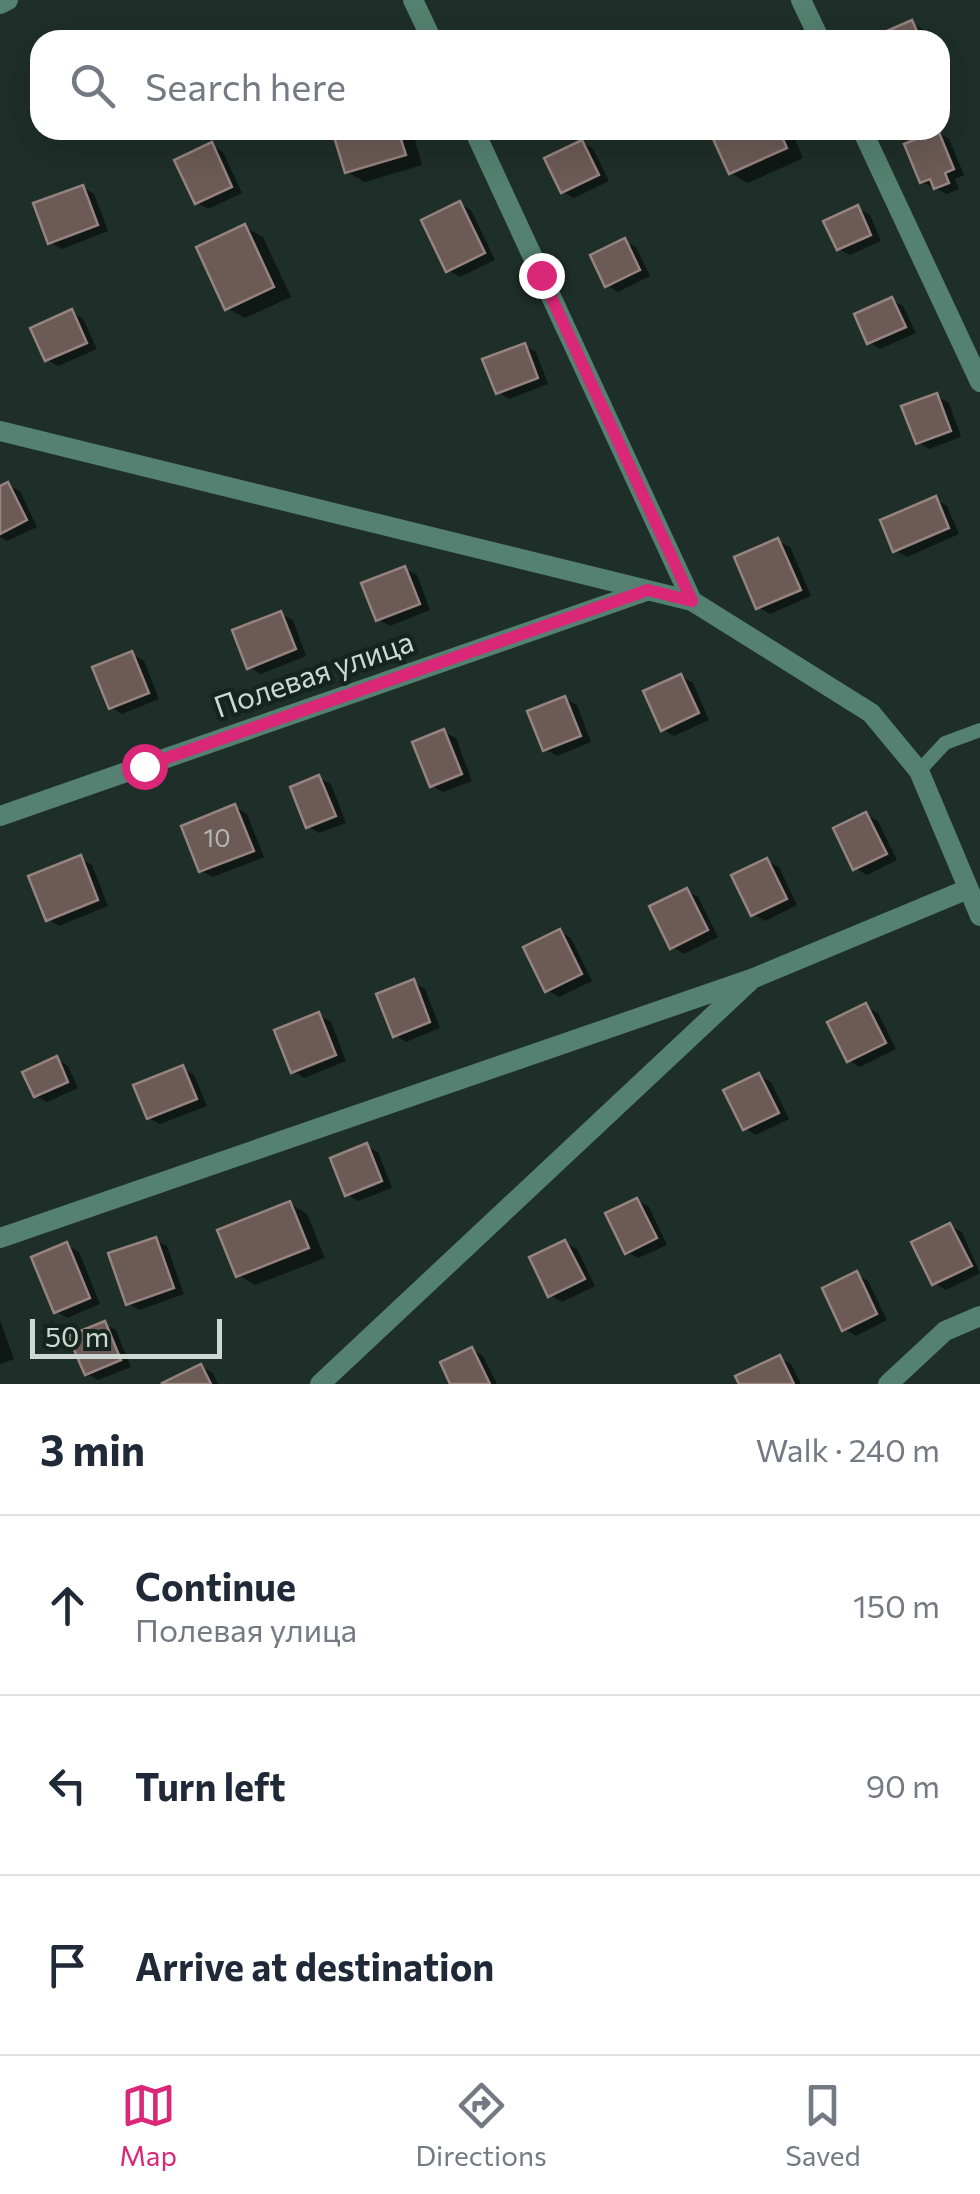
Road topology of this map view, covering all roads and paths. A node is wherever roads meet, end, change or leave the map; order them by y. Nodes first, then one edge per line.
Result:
1 (8, 0) edge
2 (413, 0) edge
3 (801, 0) edge
4 (0, 4) edge
5 (427, 30) edge
6 (815, 30) edge
7 (479, 140) edge
8 (867, 140) edge
9 (980, 382) edge
10 (0, 431) edge
11 (648, 590) junction
12 (692, 601) junction
13 (980, 730) edge
14 (919, 771) junction
15 (0, 816) edge
16 (968, 889) junction
17 (980, 916) edge
18 (754, 978) junction
19 (0, 1238) edge
20 (980, 1316) edge
21 (320, 1384) edge
22 (888, 1384) edge

1 - 4 street
2 - 5 street
3 - 6 street
7 - 12 street
8 - 9 street
10 - 11 street
11 - 12 street
11 - 15 street, Полевая улица
12 - 14 street
13 - 14 lane
14 - 16 street
16 - 17 street
16 - 18 street
18 - 19 street
18 - 21 street
20 - 22 street

